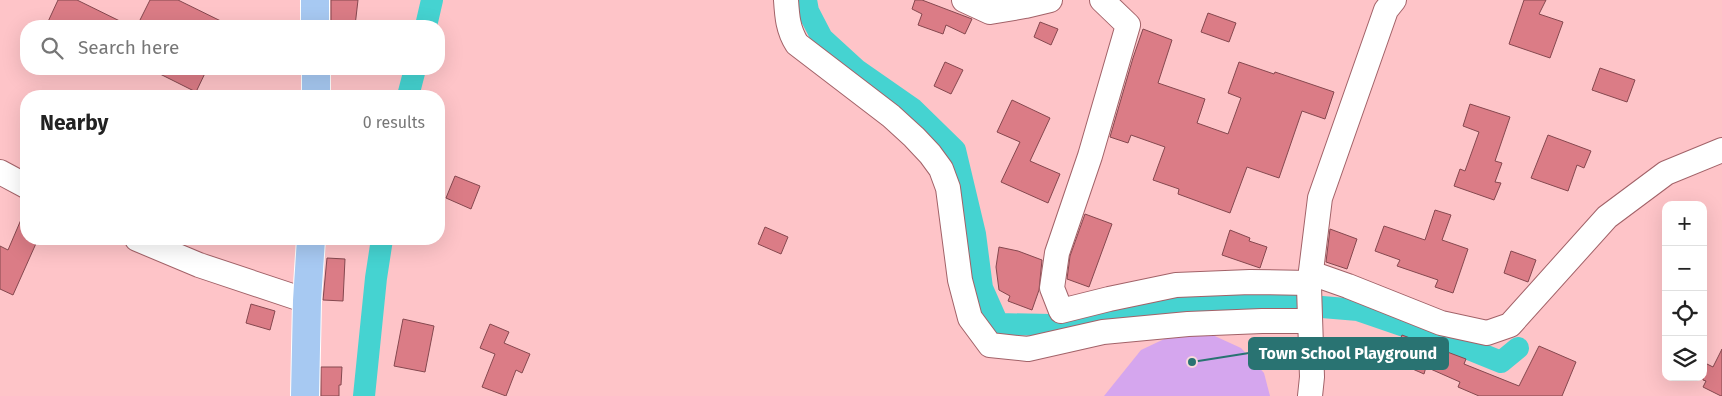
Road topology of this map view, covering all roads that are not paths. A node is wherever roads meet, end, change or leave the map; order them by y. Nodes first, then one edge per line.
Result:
1 (315, 0) edge
2 (786, 0) edge
3 (964, 0) edge
4 (1050, 0) edge
5 (1102, 0) edge
6 (1394, 0) edge
7 (315, 20) edge
8 (316, 75) edge
9 (316, 90) edge
10 (1722, 150) edge
11 (0, 172) edge
12 (20, 183) edge
13 (151, 245) edge
14 (311, 245) edge
15 (1310, 281) junction
16 (307, 301) junction
17 (1310, 324) junction
18 (305, 396) edge
19 (1310, 396) edge

1 - 7 main road
2 - 17 street
3 - 4 street
5 - 15 street
6 - 15 street
8 - 9 main road
10 - 15 street
11 - 12 street
13 - 16 street
14 - 16 main road
15 - 17 street
16 - 18 main road
17 - 19 street

